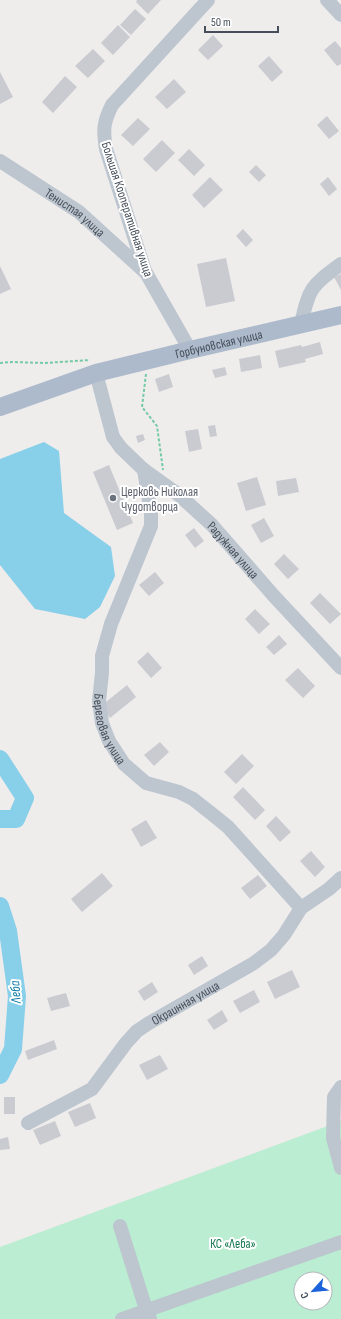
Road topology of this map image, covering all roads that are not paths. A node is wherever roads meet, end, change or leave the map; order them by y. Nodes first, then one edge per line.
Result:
1 (208, 0) edge
2 (327, 0) edge
3 (341, 14) edge
4 (0, 161) edge
5 (341, 264) edge
6 (145, 271) junction
7 (341, 316) edge
8 (302, 324) junction
9 (190, 350) junction
10 (96, 373) junction
11 (0, 408) edge
12 (144, 470) junction
13 (341, 668) edge
14 (341, 878) edge
15 (301, 908) junction
16 (337, 1092) edge
17 (28, 1123) dead end
18 (341, 1168) edge
19 (120, 1226) dead end
20 (341, 1242) edge
21 (149, 1315) edge
22 (122, 1319) edge

1 - 6 street, Большая Кооперативная улица
2 - 3 street
4 - 6 street, Тенистая улица
5 - 8 street
6 - 9 street, Большая Кооперативная улица
7 - 8 main road, Горбуновская улица
8 - 9 main road, Горбуновская улица
9 - 10 main road, Горбуновская улица
10 - 11 main road, Горбуновская улица
10 - 12 street, Радужная улица
12 - 13 street, Радужная улица
12 - 15 street, Береговая улица
14 - 15 street, Окраинная улица
15 - 17 street, Окраинная улица
16 - 18 street
19 - 21 street
20 - 21 street
21 - 22 street

